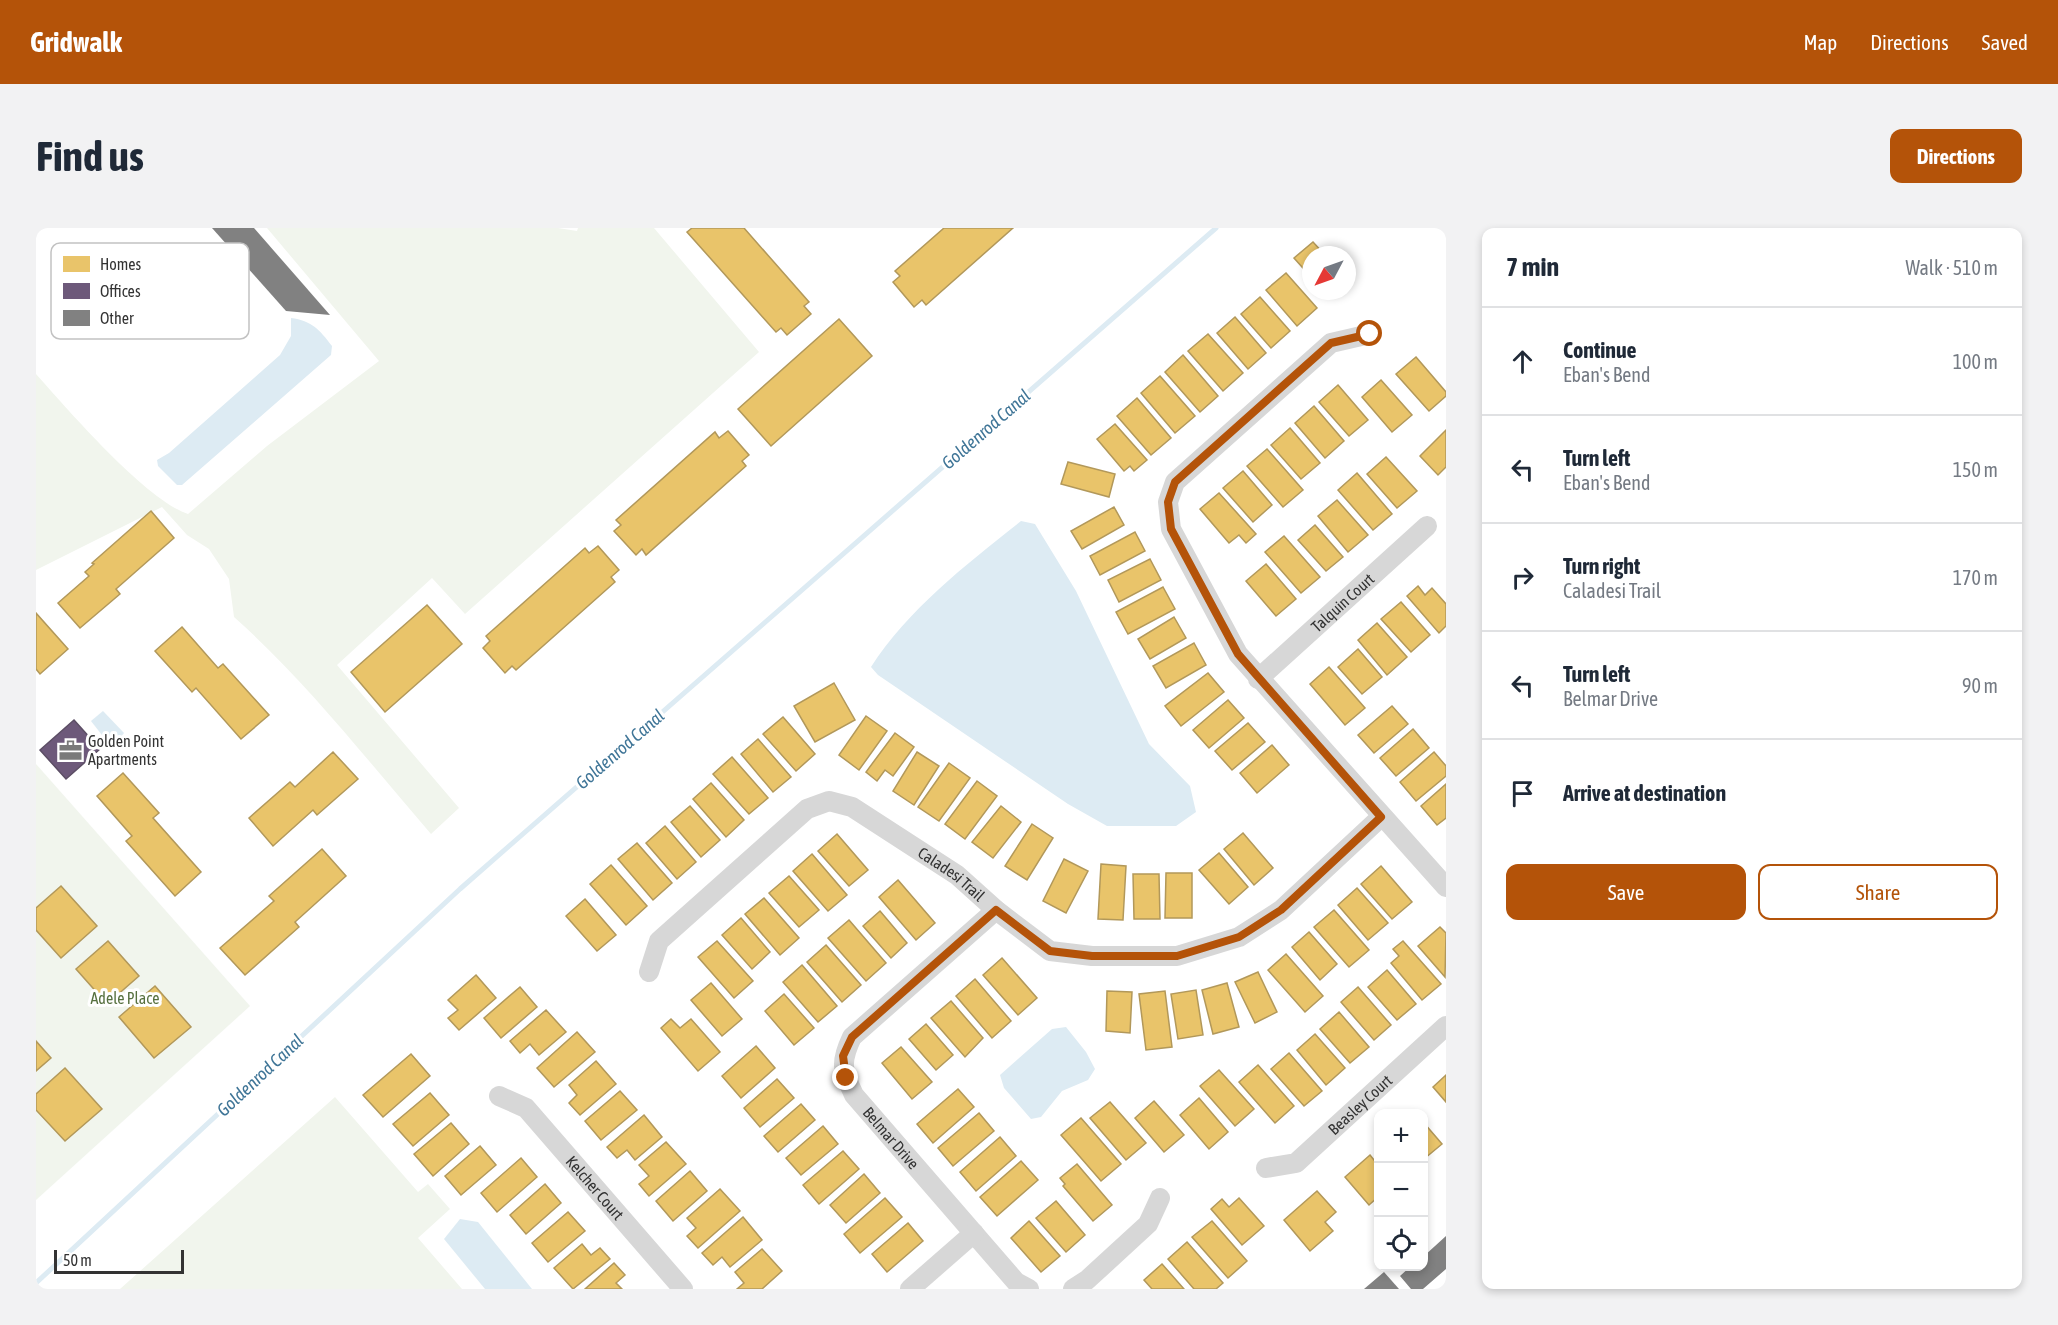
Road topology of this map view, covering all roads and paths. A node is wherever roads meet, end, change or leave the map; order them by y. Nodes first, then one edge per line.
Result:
1 (1370, 334) dead end
2 (1426, 526) dead end
3 (1258, 679) junction
4 (1381, 817) junction
5 (1446, 887) edge
6 (996, 910) junction
7 (649, 972) dead end
8 (1446, 1026) edge
9 (499, 1096) dead end
10 (1266, 1168) dead end
11 (1160, 1198) dead end
12 (974, 1233) junction
13 (683, 1289) edge
14 (910, 1289) edge
15 (1029, 1289) edge
16 (1073, 1289) edge

1 - 3 street
2 - 3 street, Talquin Court
3 - 4 street
4 - 5 street
4 - 6 street, Caladesi Trail
6 - 7 street, Caladesi Trail
6 - 12 street, Belmar Drive
8 - 10 street, Beasley Court
9 - 13 street, Kelcher Court
11 - 16 street
12 - 14 street
12 - 15 street, Belmar Drive

